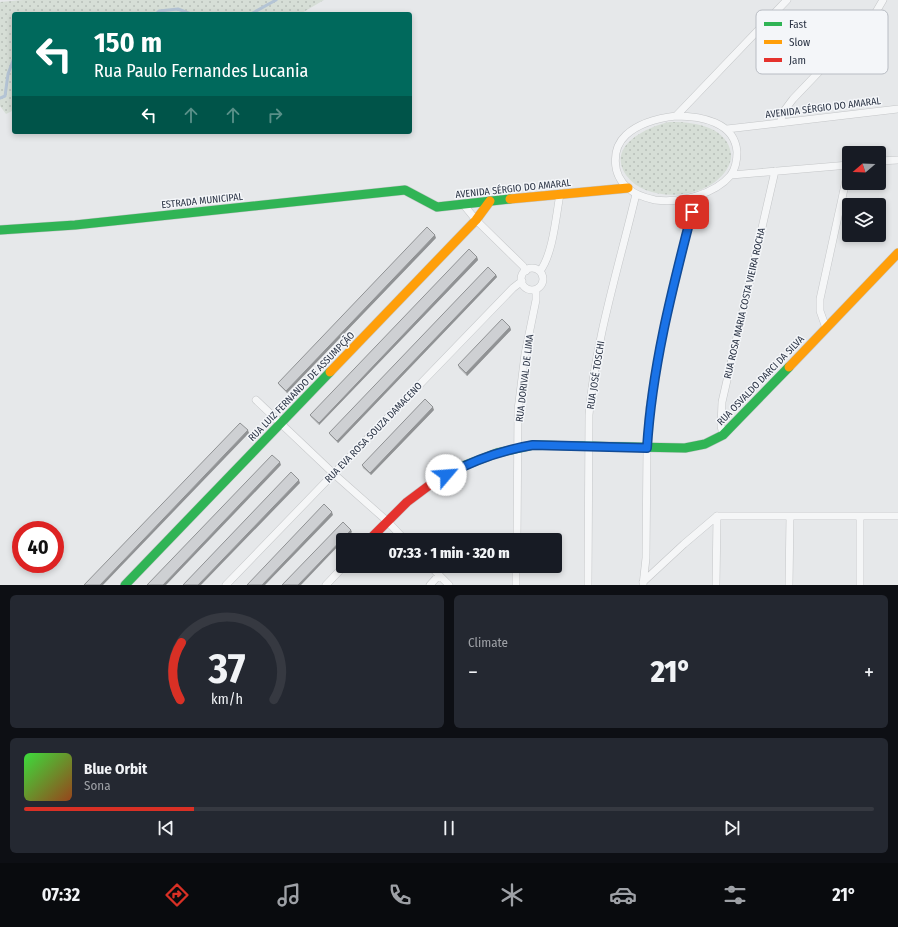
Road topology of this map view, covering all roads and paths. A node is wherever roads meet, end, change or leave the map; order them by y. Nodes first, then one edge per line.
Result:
1 (787, 0) edge
2 (883, 0) edge
3 (777, 10) edge
4 (877, 10) edge
5 (756, 32) edge
6 (817, 74) edge
7 (898, 110) edge
8 (676, 116) junction
9 (780, 123) junction
10 (727, 129) junction
11 (898, 160) edge
12 (886, 161) edge
13 (842, 165) edge
14 (775, 171) junction
15 (731, 175) junction
16 (628, 188) junction
17 (405, 190) joint
18 (844, 190) edge
19 (560, 194) junction
20 (636, 194) junction
21 (696, 196) junction
22 (490, 201) junction
23 (463, 204) junction
24 (476, 220) junction
25 (0, 230) edge
26 (898, 253) edge
27 (526, 271) junction
28 (540, 271) junction
29 (522, 281) junction
30 (536, 290) junction
31 (826, 328) junction
32 (256, 400) dead end
33 (281, 423) junction
34 (723, 435) junction
35 (590, 446) junction
36 (518, 448) junction
37 (647, 448) junction
38 (334, 474) junction
39 (717, 516) junction
40 (790, 516) junction
41 (860, 516) junction
42 (898, 516) edge
43 (387, 521) junction
44 (376, 533) edge
45 (398, 533) edge
46 (517, 533) edge
47 (337, 573) edge
48 (516, 573) edge
49 (439, 575) joint
50 (642, 584) edge
51 (125, 585) edge
52 (226, 585) edge
53 (326, 585) edge
54 (430, 585) edge
55 (449, 585) edge
56 (516, 585) edge
57 (588, 585) edge
58 (716, 585) edge
59 (789, 585) edge
60 (860, 585) edge

1 - 3 street
2 - 4 street
5 - 8 street
6 - 9 street
7 - 9 street, AVENIDA SÉRGIO DO AMARAL
8 - 10 street
8 - 16 street
9 - 10 street, AVENIDA SÉRGIO DO AMARAL
10 - 15 street
11 - 12 street
13 - 14 street
14 - 15 street
14 - 34 street, RUA ROSA MARIA COSTA VIEIRA ROCHA
15 - 21 street
16 - 19 street, AVENIDA SÉRGIO DO AMARAL
16 - 20 street
17 - 23 street, AVENIDA SÉRGIO DO AMARAL
17 - 25 street, ESTRADA MUNICIPAL
18 - 31 street
19 - 22 street, AVENIDA SÉRGIO DO AMARAL
19 - 28 street
20 - 21 street
20 - 35 street, RUA JOSÉ TOSCHI
21 - 37 street
22 - 23 street, AVENIDA SÉRGIO DO AMARAL
22 - 24 street, RUA LUIZ FERNANDO DE ASSUMPÇÃO
23 - 24 street
24 - 27 street
24 - 33 street, RUA LUIZ FERNANDO DE ASSUMPÇÃO
26 - 31 street, RUA OSVALDO DARCI DA SILVA
27 - 28 street
27 - 29 street
28 - 30 street
29 - 30 street
29 - 38 street, RUA EVA ROSA SOUZA DAMACENO
30 - 36 street, RUA DORIVAL DE LIMA
31 - 34 street, RUA OSVALDO DARCI DA SILVA
32 - 33 street
33 - 38 street
33 - 51 street, RUA LUIZ FERNANDO DE ASSUMPÇÃO
34 - 37 street, RUA OSVALDO DARCI DA SILVA
35 - 36 street, RUA OSVALDO DARCI DA SILVA
35 - 37 street, RUA OSVALDO DARCI DA SILVA
35 - 57 street, RUA JOSÉ TOSCHI
36 - 43 street, RUA OSVALDO DARCI DA SILVA
36 - 46 street, RUA DORIVAL DE LIMA
37 - 50 street
38 - 43 street
38 - 52 street, RUA EVA ROSA SOUZA DAMACENO
39 - 40 street
39 - 50 street
39 - 58 street
40 - 41 street
40 - 59 street
41 - 42 street
41 - 60 street
43 - 44 street, RUA OSVALDO DARCI DA SILVA
43 - 45 street
47 - 53 street
48 - 56 street
49 - 54 street
49 - 55 street

